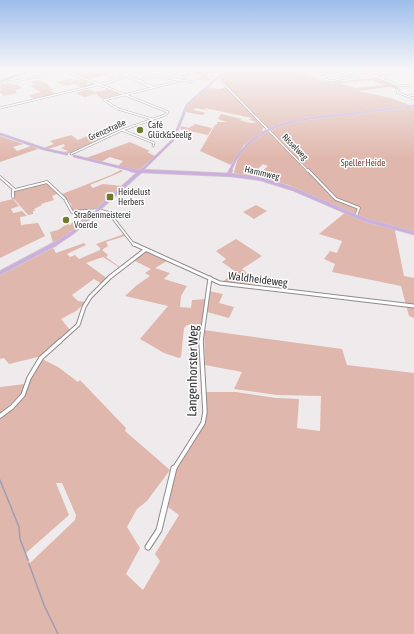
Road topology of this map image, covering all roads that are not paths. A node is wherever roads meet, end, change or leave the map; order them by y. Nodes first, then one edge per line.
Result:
1 (35, 100) edge
2 (108, 100) edge
3 (138, 100) edge
4 (193, 100) edge
5 (239, 100) edge
6 (414, 106) edge
7 (0, 108) edge
8 (152, 120) junction
9 (122, 130) junction
10 (269, 130) junction
11 (0, 134) edge
12 (153, 146) dead end
13 (73, 155) junction
14 (142, 171) junction
15 (161, 172) junction
16 (230, 174) junction
17 (0, 177) edge
18 (13, 190) junction
19 (13, 197) dead end
20 (100, 209) junction
21 (355, 216) junction
22 (414, 232) edge
23 (145, 250) junction
24 (0, 273) edge
25 (210, 278) junction
26 (414, 306) edge
27 (0, 416) edge
28 (148, 547) dead end

1 - 7 street
2 - 8 street
3 - 8 street, Grenzstraße
4 - 14 main road
5 - 10 street, Risselweg
6 - 10 main road
8 - 9 street, Grenzstraße
9 - 12 street
9 - 13 street, Grenzstraße
10 - 16 main road
10 - 21 street, Risselweg
11 - 13 main road, Hammweg
13 - 14 main road, Hammweg
14 - 15 main road, Hammweg
14 - 15 main road, Hammweg
14 - 20 main road
15 - 16 main road, Hammweg
16 - 21 main road, Hammweg
17 - 18 street
18 - 19 street
18 - 20 street
20 - 23 street, Waldheideweg
20 - 24 main road
21 - 22 main road, Hammweg
23 - 25 street, Waldheideweg
23 - 27 street
25 - 26 street, Waldheideweg
25 - 28 street, Langenhorster Weg

